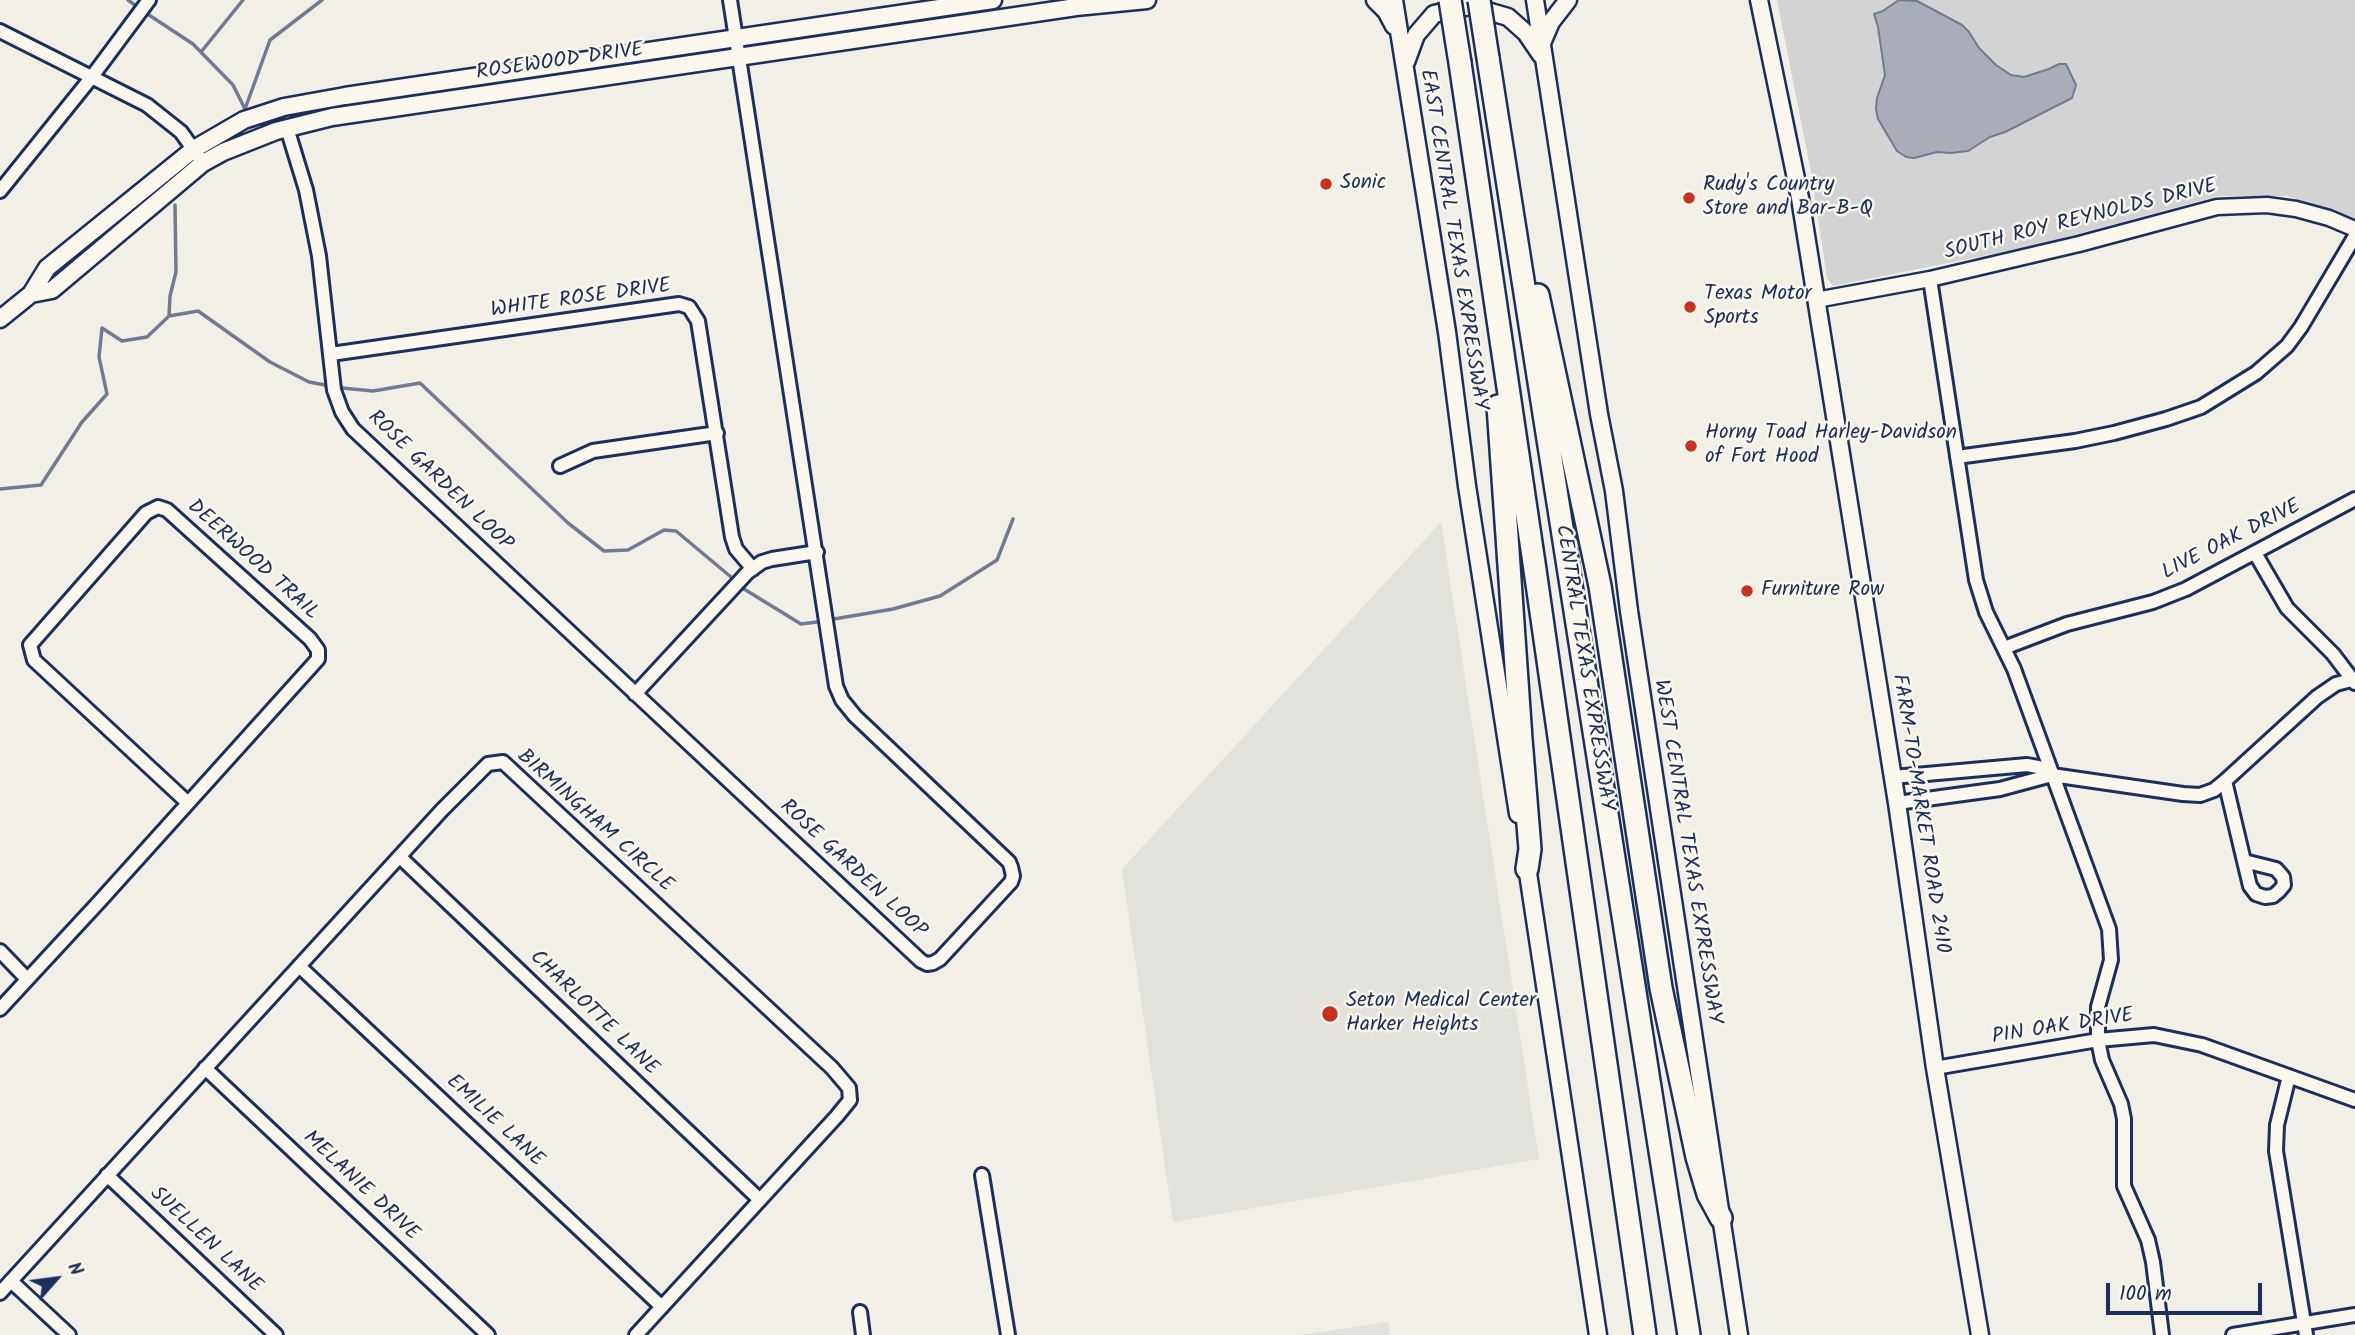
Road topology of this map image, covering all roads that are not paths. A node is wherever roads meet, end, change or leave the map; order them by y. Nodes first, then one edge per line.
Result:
1 (149, 0) edge
2 (730, 0) edge
3 (993, 0) edge
4 (1147, 0) edge
5 (1375, 0) edge
6 (1394, 0) edge
7 (1450, 0) edge
8 (1479, 0) edge
9 (1535, 0) edge
10 (1568, 0) edge
11 (1758, 3) edge
12 (0, 31) edge
13 (1400, 36) junction
14 (735, 38) junction
15 (1542, 43) junction
16 (738, 58) junction
17 (1544, 60) junction
18 (1404, 65) junction
19 (91, 78) junction
20 (287, 128) junction
21 (194, 149) junction
22 (203, 163) junction
23 (0, 191) edge
24 (1514, 224) junction
25 (2355, 229) edge
26 (2355, 236) edge
27 (1930, 279) junction
28 (31, 294) junction
29 (1816, 300) junction
30 (0, 319) edge
31 (1502, 352) junction
32 (331, 354) junction
33 (717, 433) junction
34 (1957, 457) junction
35 (560, 466) dead end
36 (2355, 499) edge
37 (817, 552) junction
38 (2255, 553) junction
39 (753, 569) junction
40 (2004, 648) junction
41 (2354, 681) edge
42 (635, 694) junction
43 (2052, 775) junction
44 (1893, 778) junction
45 (2225, 781) junction
46 (188, 803) junction
47 (1897, 803) junction
48 (400, 857) junction
49 (2244, 861) dead end
50 (1527, 869) junction
51 (0, 951) edge
52 (299, 966) junction
53 (27, 979) junction
54 (0, 1009) edge
55 (2098, 1040) junction
56 (205, 1068) junction
57 (1935, 1068) junction
58 (2289, 1076) junction
59 (2355, 1100) edge
60 (107, 1175) junction
61 (982, 1175) dead end
62 (760, 1200) junction
63 (1721, 1218) junction
64 (11, 1281) junction
65 (0, 1293) edge
66 (662, 1307) junction
67 (860, 1312) dead end
68 (2355, 1315) edge
69 (2305, 1329) edge
70 (642, 1333) edge
71 (69, 1335) edge
72 (276, 1335) edge
73 (488, 1335) edge
74 (863, 1335) edge
75 (1008, 1335) edge
76 (1598, 1335) edge
77 (1645, 1335) edge
78 (1689, 1335) edge
79 (1739, 1335) edge
80 (1980, 1335) edge
81 (2162, 1335) edge
82 (2233, 1335) edge

1 - 19 street
2 - 14 street, ROSE GARDEN LOOP
3 - 14 main road, ROSEWOOD DRIVE
4 - 16 main road, ROSEWOOD DRIVE
5 - 13 main road
6 - 13 main road, EAST CENTRAL TEXAS EXPRESSWAY
7 - 31 highway, CENTRAL TEXAS EXPRESSWAY, bridge
8 - 24 highway, CENTRAL TEXAS EXPRESSWAY, bridge
9 - 15 main road
10 - 15 main road
11 - 29 main road, FARM-TO-MARKET ROAD 2410
12 - 19 street
13 - 18 main road, EAST CENTRAL TEXAS EXPRESSWAY
14 - 16 street, ROSE GARDEN LOOP
14 - 21 main road, ROSEWOOD DRIVE
15 - 17 main road
16 - 20 main road, ROSEWOOD DRIVE
16 - 37 street, ROSE GARDEN LOOP
17 - 18 main road
17 - 63 main road, WEST CENTRAL TEXAS EXPRESSWAY
18 - 50 main road, EAST CENTRAL TEXAS EXPRESSWAY
19 - 21 street
19 - 23 street
20 - 22 main road, ROSEWOOD DRIVE
20 - 32 street, ROSE GARDEN LOOP
21 - 22 street
21 - 28 main road, ROSEWOOD DRIVE
22 - 28 main road, ROSEWOOD DRIVE
24 - 63 highway
24 - 78 highway, CENTRAL TEXAS EXPRESSWAY
25 - 27 street, SOUTH ROY REYNOLDS DRIVE
26 - 34 street
27 - 29 street, SOUTH ROY REYNOLDS DRIVE
27 - 34 street
28 - 30 main road, ROSEWOOD DRIVE
29 - 44 main road, FARM-TO-MARKET ROAD 2410
31 - 50 highway
31 - 77 highway, CENTRAL TEXAS EXPRESSWAY
32 - 33 street, WHITE ROSE DRIVE
32 - 42 street, ROSE GARDEN LOOP
33 - 35 street
33 - 39 street, WHITE ROSE DRIVE
34 - 40 street
36 - 38 street, LIVE OAK DRIVE
37 - 39 street
37 - 42 street, ROSE GARDEN LOOP
38 - 40 street, LIVE OAK DRIVE
38 - 41 street
39 - 42 street
40 - 43 street
41 - 45 street
43 - 44 street
43 - 45 street
43 - 47 street
43 - 55 street
44 - 47 main road, FARM-TO-MARKET ROAD 2410
45 - 49 street
46 - 46 street, DEERWOOD TRAIL
46 - 53 street, DEERWOOD TRAIL
47 - 57 main road, FARM-TO-MARKET ROAD 2410
48 - 52 street, BIRMINGHAM CIRCLE
48 - 62 street, CHARLOTTE LANE
48 - 62 street, BIRMINGHAM CIRCLE
50 - 76 main road
51 - 53 street
52 - 56 street, BIRMINGHAM CIRCLE
52 - 66 street, EMILIE LANE
53 - 54 street, DEERWOOD TRAIL
55 - 57 street, PIN OAK DRIVE
55 - 58 street, PIN OAK DRIVE
55 - 81 street
56 - 60 street, BIRMINGHAM CIRCLE
56 - 73 street, MELANIE DRIVE
57 - 80 main road, FARM-TO-MARKET ROAD 2410
58 - 59 street, PIN OAK DRIVE
58 - 69 street
60 - 64 street, BIRMINGHAM CIRCLE
60 - 72 street, SUELLEN LANE
61 - 75 street
62 - 66 street, BIRMINGHAM CIRCLE
63 - 79 main road, WEST CENTRAL TEXAS EXPRESSWAY
64 - 65 street, BIRMINGHAM CIRCLE
64 - 71 street
66 - 70 street, BIRMINGHAM CIRCLE
67 - 74 street
68 - 69 street
69 - 82 street

